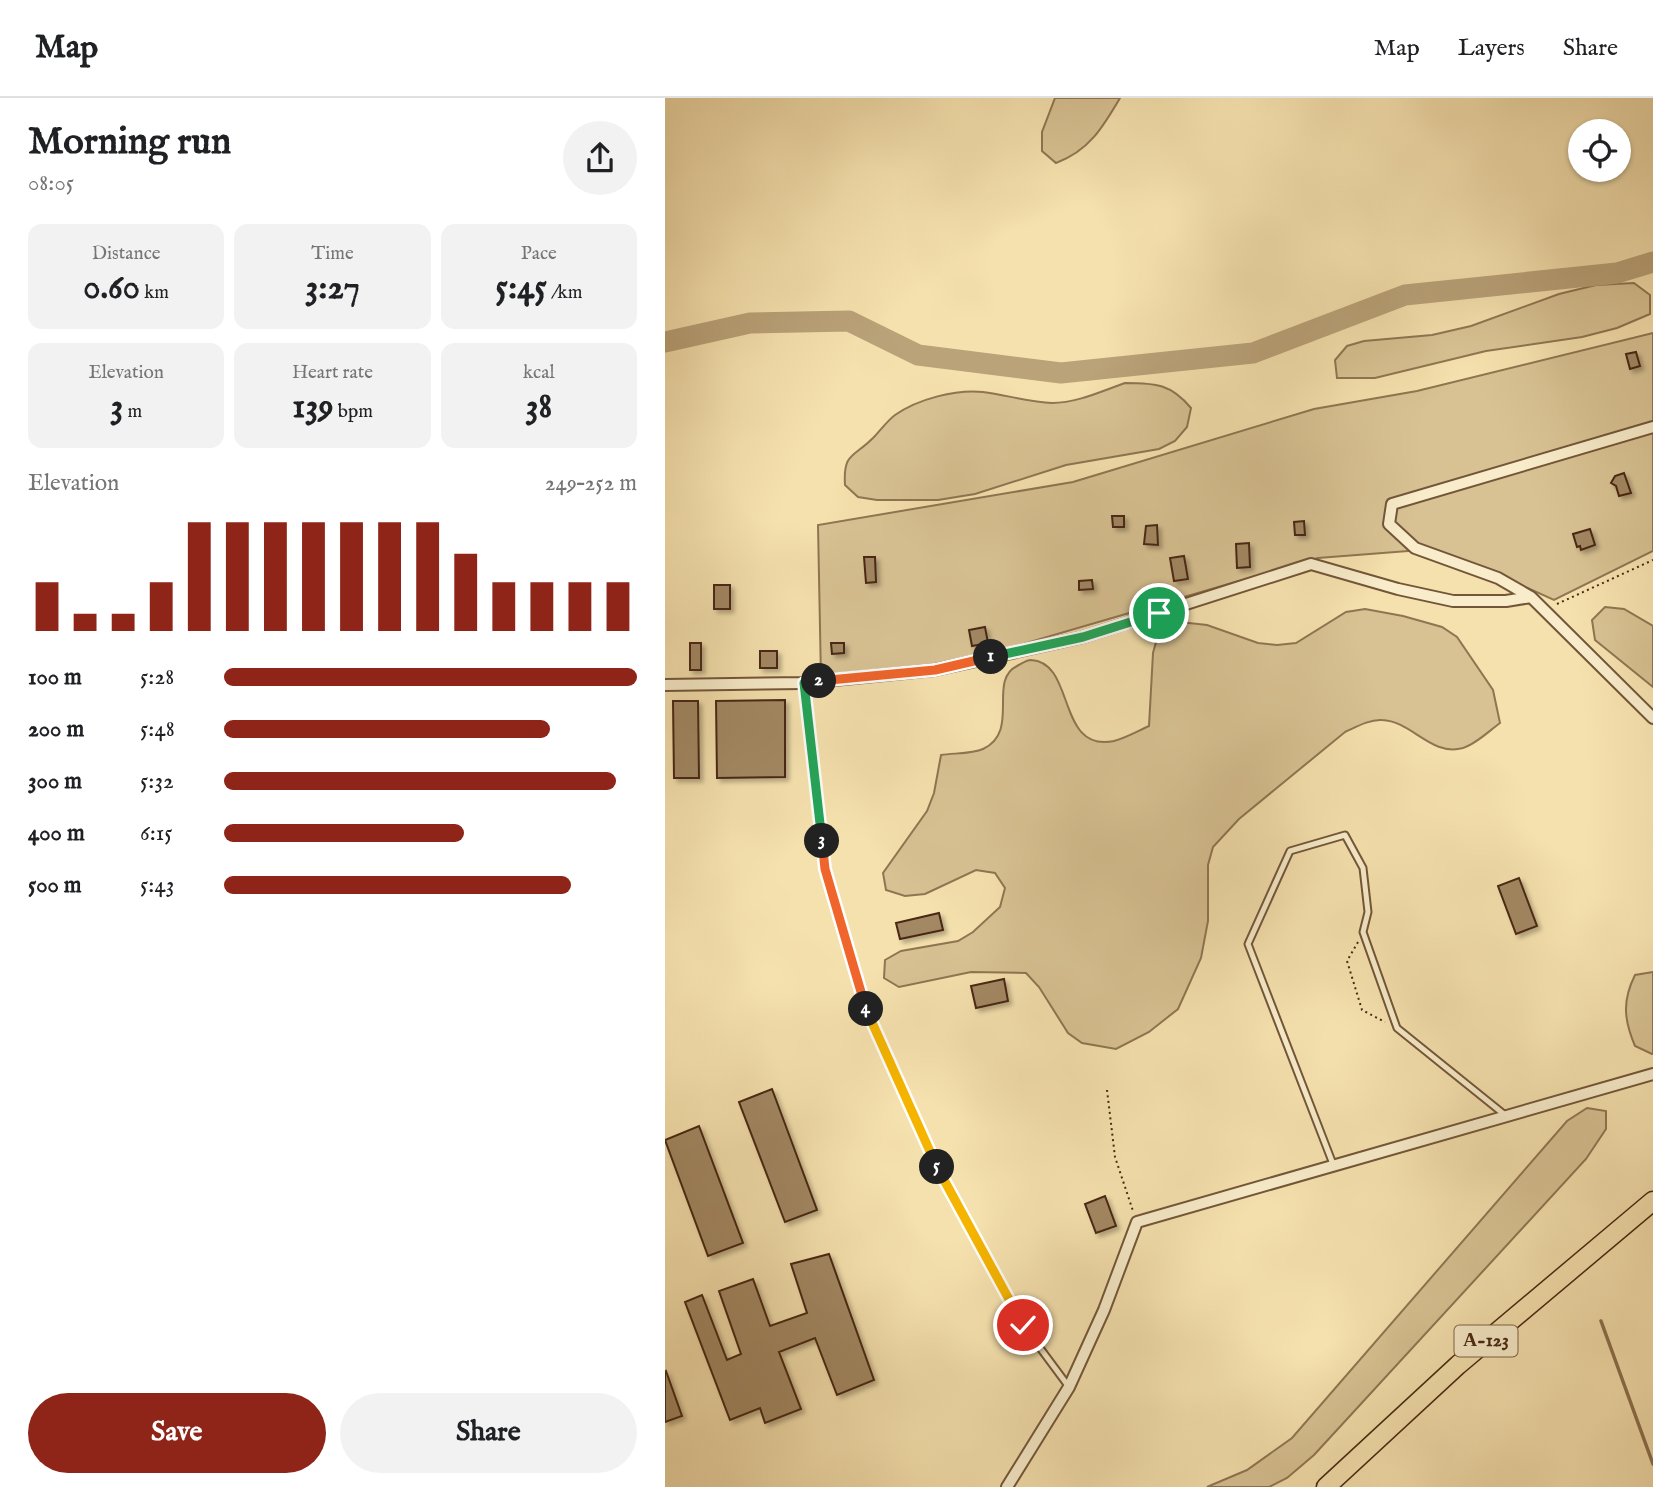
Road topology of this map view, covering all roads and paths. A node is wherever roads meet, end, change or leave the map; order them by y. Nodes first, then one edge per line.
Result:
1 (1653, 427) edge
2 (1653, 560) edge
3 (1531, 597) junction
4 (1543, 611) junction
5 (804, 683) junction
6 (665, 685) edge
7 (1653, 718) edge
8 (1363, 932) junction
9 (1397, 1028) junction
10 (1653, 1073) edge
11 (1107, 1090) dead end
12 (1505, 1115) junction
13 (1333, 1164) junction
14 (1653, 1201) edge
15 (1137, 1222) junction
16 (1069, 1387) junction
17 (1007, 1487) edge
18 (1326, 1487) edge

1 - 3 street
2 - 4 path
3 - 4 street
3 - 5 street
4 - 7 street
5 - 6 street
5 - 16 lane
8 - 9 lane
8 - 9 path
8 - 13 lane
9 - 12 lane
10 - 12 street
11 - 15 path
12 - 13 street
13 - 15 street
14 - 18 main road, А-123
15 - 16 street
16 - 17 street

